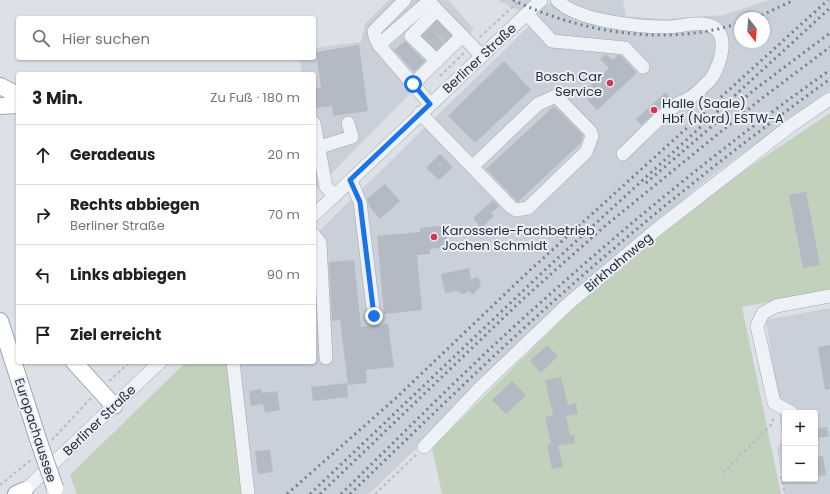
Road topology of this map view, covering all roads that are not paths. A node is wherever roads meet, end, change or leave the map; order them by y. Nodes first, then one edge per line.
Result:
1 (405, 0) edge
2 (541, 0) edge
3 (557, 0) edge
4 (431, 4) edge
5 (527, 14) junction
6 (462, 36) junction
7 (379, 45) junction
8 (482, 56) junction
9 (437, 61) junction
10 (644, 67) dead end
11 (413, 84) junction
12 (0, 86) edge
13 (16, 94) edge
14 (830, 99) edge
15 (430, 104) junction
16 (0, 106) edge
17 (16, 106) edge
18 (420, 113) junction
19 (348, 123) dead end
20 (316, 131) edge
21 (320, 147) junction
22 (623, 154) dead end
23 (472, 167) junction
24 (350, 180) junction
25 (335, 196) junction
26 (316, 214) edge
27 (316, 238) edge
28 (830, 296) edge
29 (374, 316) dead end
30 (0, 321) edge
31 (0, 357) edge
32 (326, 358) dead end
33 (76, 364) edge
34 (158, 364) edge
35 (233, 364) edge
36 (21, 383) junction
37 (114, 406) junction
38 (787, 410) edge
39 (424, 447) road end
40 (56, 491) edge
41 (21, 493) edge
42 (248, 493) edge

1 - 7 street
2 - 5 street, Berliner Straße
3 - 22 street
4 - 6 street
4 - 7 street
4 - 9 street
5 - 8 street, Berliner Straße
5 - 10 street
6 - 8 street
6 - 9 street
7 - 11 street
8 - 15 street, Berliner Straße
9 - 11 street
11 - 15 street
12 - 13 main road
14 - 39 street, Birkhahnweg
15 - 18 street, Berliner Straße
16 - 17 main road
18 - 23 street
18 - 24 street, Berliner Straße
19 - 21 street
20 - 21 street
21 - 25 street
23 - 23 street
24 - 25 street, Berliner Straße
24 - 29 street
25 - 26 street, Berliner Straße
27 - 32 street
28 - 38 street
30 - 36 main road, Europachaussee
31 - 36 main road
33 - 37 main road
34 - 37 street, Berliner Straße
35 - 42 street
36 - 40 main road, Europachaussee, bridge
37 - 41 street, Berliner Straße

